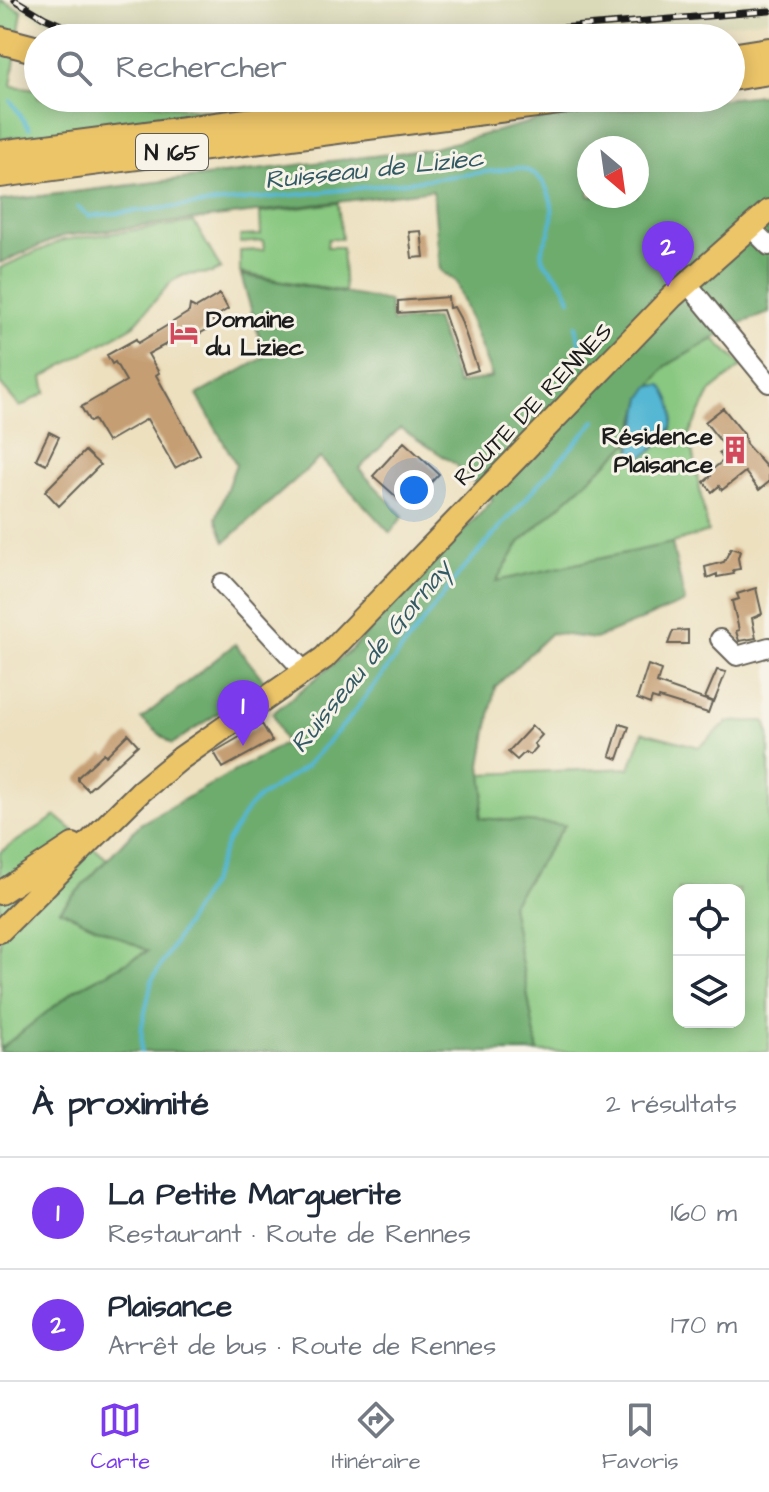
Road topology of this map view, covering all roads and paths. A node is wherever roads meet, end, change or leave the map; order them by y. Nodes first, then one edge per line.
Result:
1 (0, 40) edge
2 (24, 46) edge
3 (769, 51) edge
4 (745, 55) edge
5 (769, 71) edge
6 (745, 75) edge
7 (322, 112) edge
8 (476, 112) edge
9 (0, 154) edge
10 (0, 174) edge
11 (769, 211) edge
12 (750, 227) junction
13 (769, 246) edge
14 (687, 283) junction
15 (769, 383) edge
16 (222, 583) dead end
17 (720, 639) dead end
18 (769, 647) edge
19 (305, 672) junction
20 (114, 818) junction
21 (47, 885) junction
22 (0, 893) edge
23 (0, 931) edge
24 (0, 948) edge

1 - 2 highway
3 - 4 highway
5 - 6 highway
7 - 9 highway, N 165
8 - 10 highway, N 165
11 - 12 main road, ROUTE DE RENNES
12 - 13 street
12 - 14 main road, ROUTE DE RENNES
14 - 15 street
14 - 19 main road, ROUTE DE RENNES
16 - 19 street
17 - 18 street
19 - 20 main road, ROUTE DE RENNES
20 - 21 main road, ROUTE DE RENNES
20 - 22 main road
21 - 23 main road, ROUTE DE RENNES
21 - 24 main road, ROUTE DE RENNES

